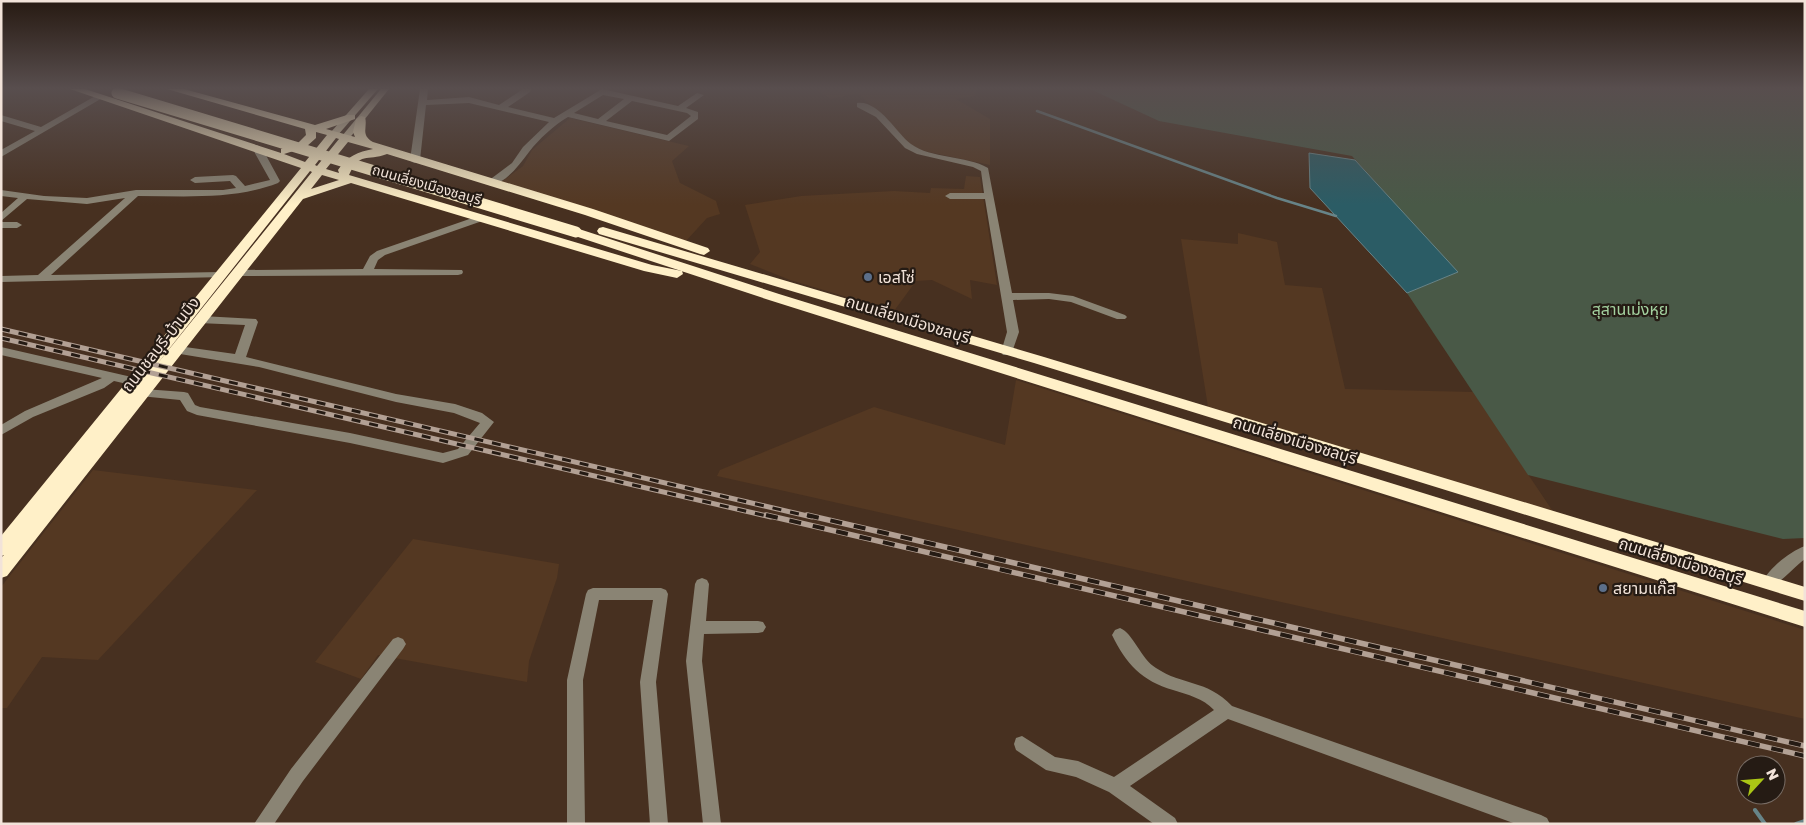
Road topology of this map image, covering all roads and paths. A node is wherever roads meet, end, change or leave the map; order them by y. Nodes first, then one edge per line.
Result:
1 (33, 128) edge
2 (46, 128) edge
3 (199, 128) edge
4 (232, 128) edge
5 (256, 128) edge
6 (310, 128) junction
7 (314, 128) edge
8 (348, 128) edge
9 (358, 128) edge
10 (420, 128) edge
11 (548, 128) edge
12 (623, 128) edge
13 (682, 128) edge
14 (891, 128) edge
15 (42, 130) junction
16 (340, 136) junction
17 (371, 147) junction
18 (257, 148) junction
19 (388, 152) junction
20 (1, 154) edge
21 (274, 154) junction
22 (415, 160) junction
23 (314, 169) junction
24 (195, 180) dead end
25 (351, 180) junction
26 (275, 181) junction
27 (491, 183) junction
28 (243, 190) junction
29 (1, 193) edge
30 (136, 193) junction
31 (292, 193) junction
32 (950, 196) dead end
33 (989, 196) junction
34 (22, 200) dead end
35 (1, 218) edge
36 (480, 218) junction
37 (1, 224) edge
38 (18, 225) dead end
39 (581, 229) junction
40 (458, 272) dead end
41 (239, 273) junction
42 (367, 273) junction
43 (222, 276) junction
44 (1, 279) edge
45 (40, 279) junction
46 (778, 290) junction
47 (1006, 297) junction
48 (1121, 317) dead end
49 (202, 320) junction
50 (178, 350) junction
51 (1, 352) edge
52 (1007, 352) junction
53 (239, 359) junction
54 (112, 377) junction
55 (140, 387) junction
56 (1, 431) edge
57 (1, 548) edge
58 (1805, 552) edge
59 (1, 571) edge
60 (1769, 583) junction
61 (702, 584) dead end
62 (1805, 594) edge
63 (1805, 620) edge
64 (758, 627) dead end
65 (696, 628) junction
66 (1120, 635) dead end
67 (398, 644) dead end
68 (1226, 711) junction
69 (1022, 744) dead end
70 (1115, 786) junction
71 (263, 824) edge
72 (576, 824) edge
73 (659, 824) edge
74 (712, 824) edge
75 (1169, 824) edge
76 (1541, 824) edge

1 - 15 street
2 - 15 street
3 - 18 highway, ถนนเลี่ยงเมืองชลบุรี
4 - 39 highway, ถนนเลี่ยงเมืองชลบุรี, bridge
5 - 39 highway, ถนนเลี่ยงเมืองชลบุรี
6 - 7 highway
6 - 16 highway, ถนนเลี่ยงเมืองชลบุรี
6 - 21 highway
8 - 16 main road
9 - 17 highway
10 - 22 street
11 - 27 street
12 - 13 street
14 - 33 street
15 - 20 street
16 - 17 highway, ถนนเลี่ยงเมืองชลบุรี
16 - 23 highway, ถนนชลบุรี-บ้านบึง
17 - 19 highway, ถนนเลี่ยงเมืองชลบุรี
18 - 21 highway, ถนนเลี่ยงเมืองชลบุรี
18 - 26 street
19 - 22 highway, ถนนเลี่ยงเมืองชลบุรี
19 - 25 highway
21 - 23 highway, ถนนเลี่ยงเมืองชลบุรี
21 - 31 highway
22 - 27 highway, ถนนเลี่ยงเมืองชลบุรี
23 - 25 highway, ถนนเลี่ยงเมืองชลบุรี
23 - 31 highway, ถนนชลบุรี-บ้านบึง
24 - 28 street
25 - 31 highway
25 - 36 highway, ถนนเลี่ยงเมืองชลบุรี
26 - 28 street
26 - 31 street
27 - 46 highway, ถนนเลี่ยงเมืองชลบุรี
28 - 30 street
29 - 30 street
30 - 45 street
31 - 41 highway, ถนนชลบุรี-บ้านบึง
31 - 43 highway, ถนนชลบุรี-บ้านบึง
32 - 33 street
33 - 47 street
34 - 35 street
36 - 42 street
36 - 46 highway, ถนนเลี่ยงเมืองชลบุรี
37 - 38 street
39 - 46 highway, ถนนเลี่ยงเมืองชลบุรี
40 - 42 street
41 - 42 street
41 - 49 highway, ถนนชลบุรี-บ้านบึง
43 - 45 street
43 - 55 highway, ถนนชลบุรี-บ้านบึง
44 - 45 street
46 - 52 highway, ถนนเลี่ยงเมืองชลบุรี
46 - 63 highway, ถนนเลี่ยงเมืองชลบุรี
47 - 48 street
47 - 52 street
49 - 50 highway, ถนนชลบุรี-บ้านบึง
49 - 53 street
50 - 53 street
50 - 55 highway, ถนนชลบุรี-บ้านบึง
51 - 54 street
52 - 60 highway, ถนนเลี่ยงเมืองชลบุรี
53 - 55 street
54 - 55 street
54 - 56 street
55 - 57 highway, ถนนชลบุรี-บ้านบึง
55 - 59 highway, ถนนชลบุรี-บ้านบึง
58 - 60 street
60 - 62 highway, ถนนเลี่ยงเมืองชลบุรี
61 - 65 street
64 - 65 street
65 - 74 street
66 - 68 street
67 - 71 street
68 - 70 street
68 - 76 street
69 - 70 street
70 - 75 street
72 - 73 street

